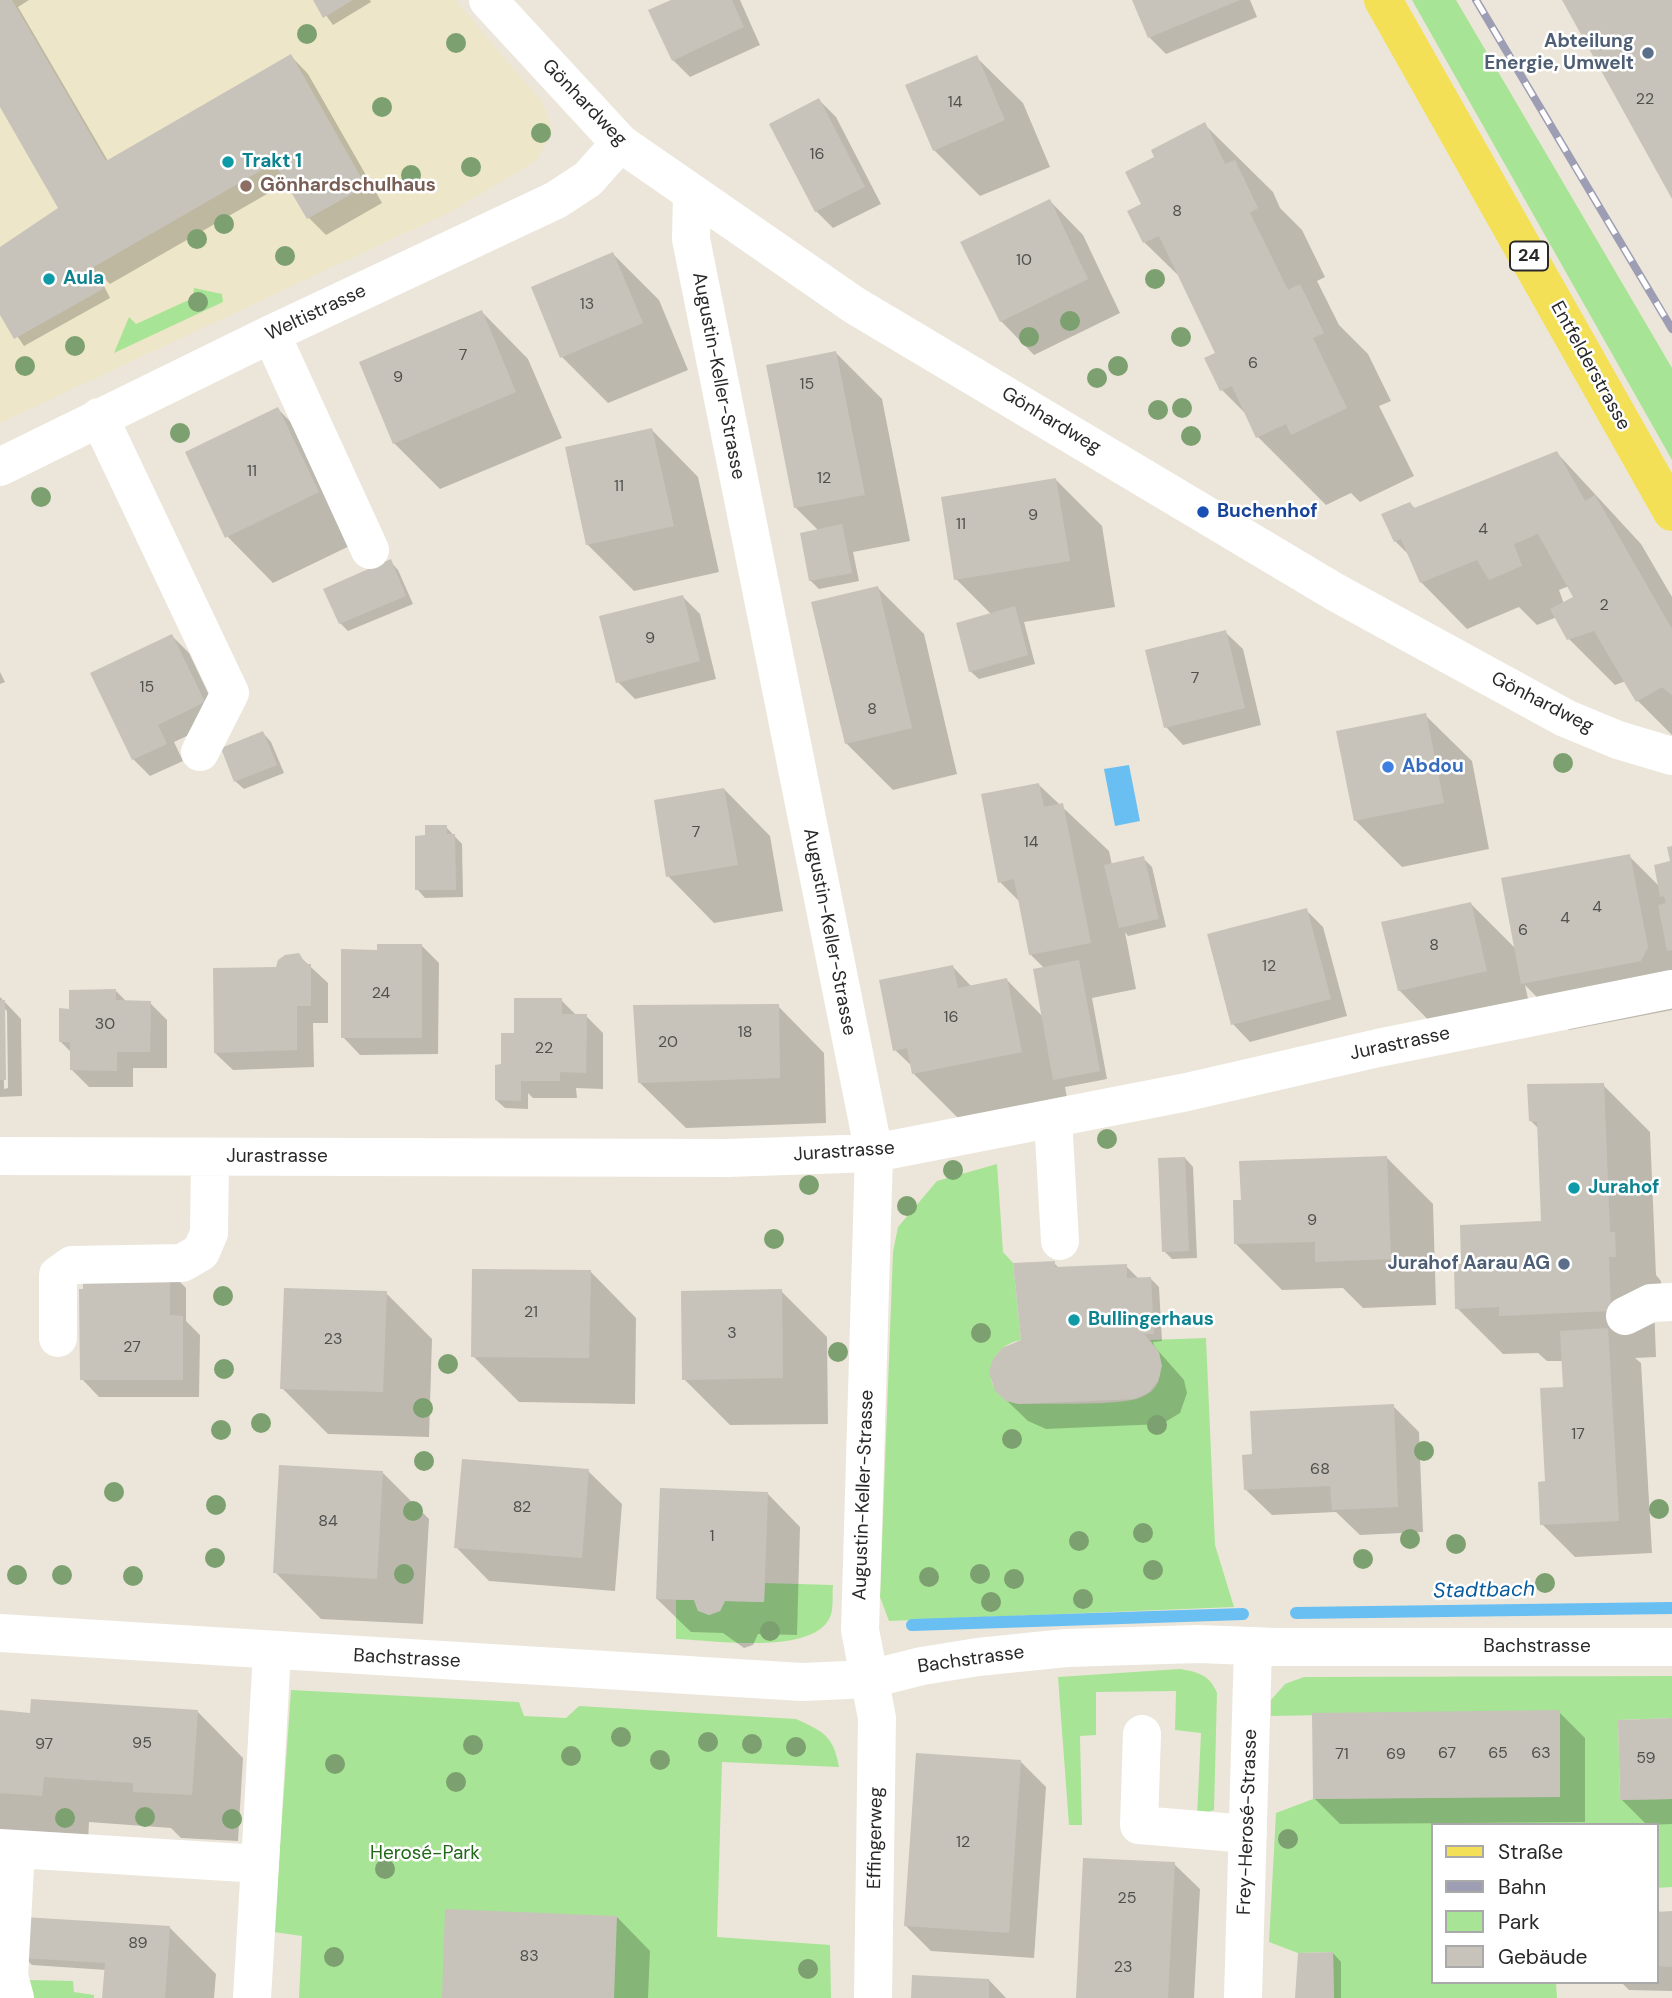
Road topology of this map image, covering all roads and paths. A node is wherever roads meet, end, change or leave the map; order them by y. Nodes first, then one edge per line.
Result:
1 (488, 0) edge
2 (1383, 0) edge
3 (620, 143) junction
4 (692, 193) junction
5 (271, 334) junction
6 (99, 417) junction
7 (0, 467) edge
8 (1672, 512) edge
9 (370, 551) dead end
10 (200, 752) dead end
11 (1672, 756) edge
12 (1672, 989) edge
13 (1053, 1118) junction
14 (874, 1153) junction
15 (0, 1156) edge
16 (209, 1157) junction
17 (1060, 1241) dead end
18 (1672, 1302) edge
19 (1625, 1316) dead end
20 (58, 1338) dead end
21 (0, 1633) edge
22 (1253, 1646) junction
23 (1672, 1647) edge
24 (272, 1652) junction
25 (870, 1679) junction
26 (1142, 1734) dead end
27 (1248, 1834) junction
28 (8, 1849) edge
29 (260, 1864) junction
30 (15, 1998) edge
31 (251, 1998) edge
32 (873, 1998) edge
33 (1243, 1998) edge

1 - 3 street, Gönhardweg
2 - 8 main road, Entfelderstrasse / 24
3 - 4 street, Gönhardweg
3 - 5 street, Weltistrasse
4 - 11 street, Gönhardweg
4 - 14 street, Augustin-Keller-Strasse
5 - 6 street, Weltistrasse
5 - 9 street
6 - 7 street, Weltistrasse
6 - 10 street
12 - 13 street, Jurastrasse
13 - 14 street, Jurastrasse
13 - 17 street
14 - 16 street, Jurastrasse
14 - 25 street, Augustin-Keller-Strasse
15 - 16 street, Jurastrasse
16 - 20 street
18 - 19 street
21 - 24 street, Bachstrasse
22 - 23 street, Bachstrasse
22 - 25 street, Bachstrasse
22 - 27 street, Frey-Herosé-Strasse
24 - 25 street, Bachstrasse
24 - 29 street
25 - 32 street, Effingerweg
26 - 27 street
27 - 33 street, Frey-Herosé-Strasse
28 - 29 street
28 - 30 street
29 - 31 street

